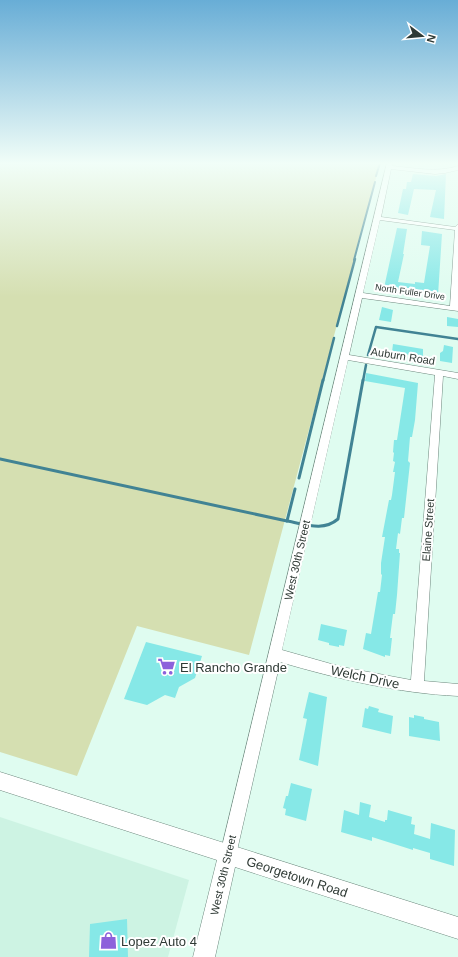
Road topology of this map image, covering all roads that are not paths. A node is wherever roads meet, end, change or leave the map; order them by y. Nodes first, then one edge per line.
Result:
1 (379, 208) edge
2 (377, 218) junction
3 (458, 228) edge
4 (359, 294) junction
5 (456, 309) edge
6 (344, 357) junction
7 (439, 373) junction
8 (458, 376) edge
9 (274, 654) junction
10 (417, 687) junction
11 (458, 690) edge
12 (0, 781) edge
13 (228, 855) junction
14 (458, 928) edge
15 (204, 957) edge

1 - 2 street, West 30th Street
2 - 3 street
2 - 4 street, West 30th Street
3 - 5 street
4 - 5 street, North Fuller Drive
4 - 6 street, West 30th Street
6 - 7 street, Auburn Road
6 - 9 street, West 30th Street
7 - 8 street, Auburn Road
7 - 10 street, Elaine Street
9 - 10 street, Welch Drive
9 - 13 street, West 30th Street
10 - 11 street, Welch Drive
12 - 13 main road, Georgetown Road
13 - 14 main road, Georgetown Road
13 - 15 main road, West 30th Street

